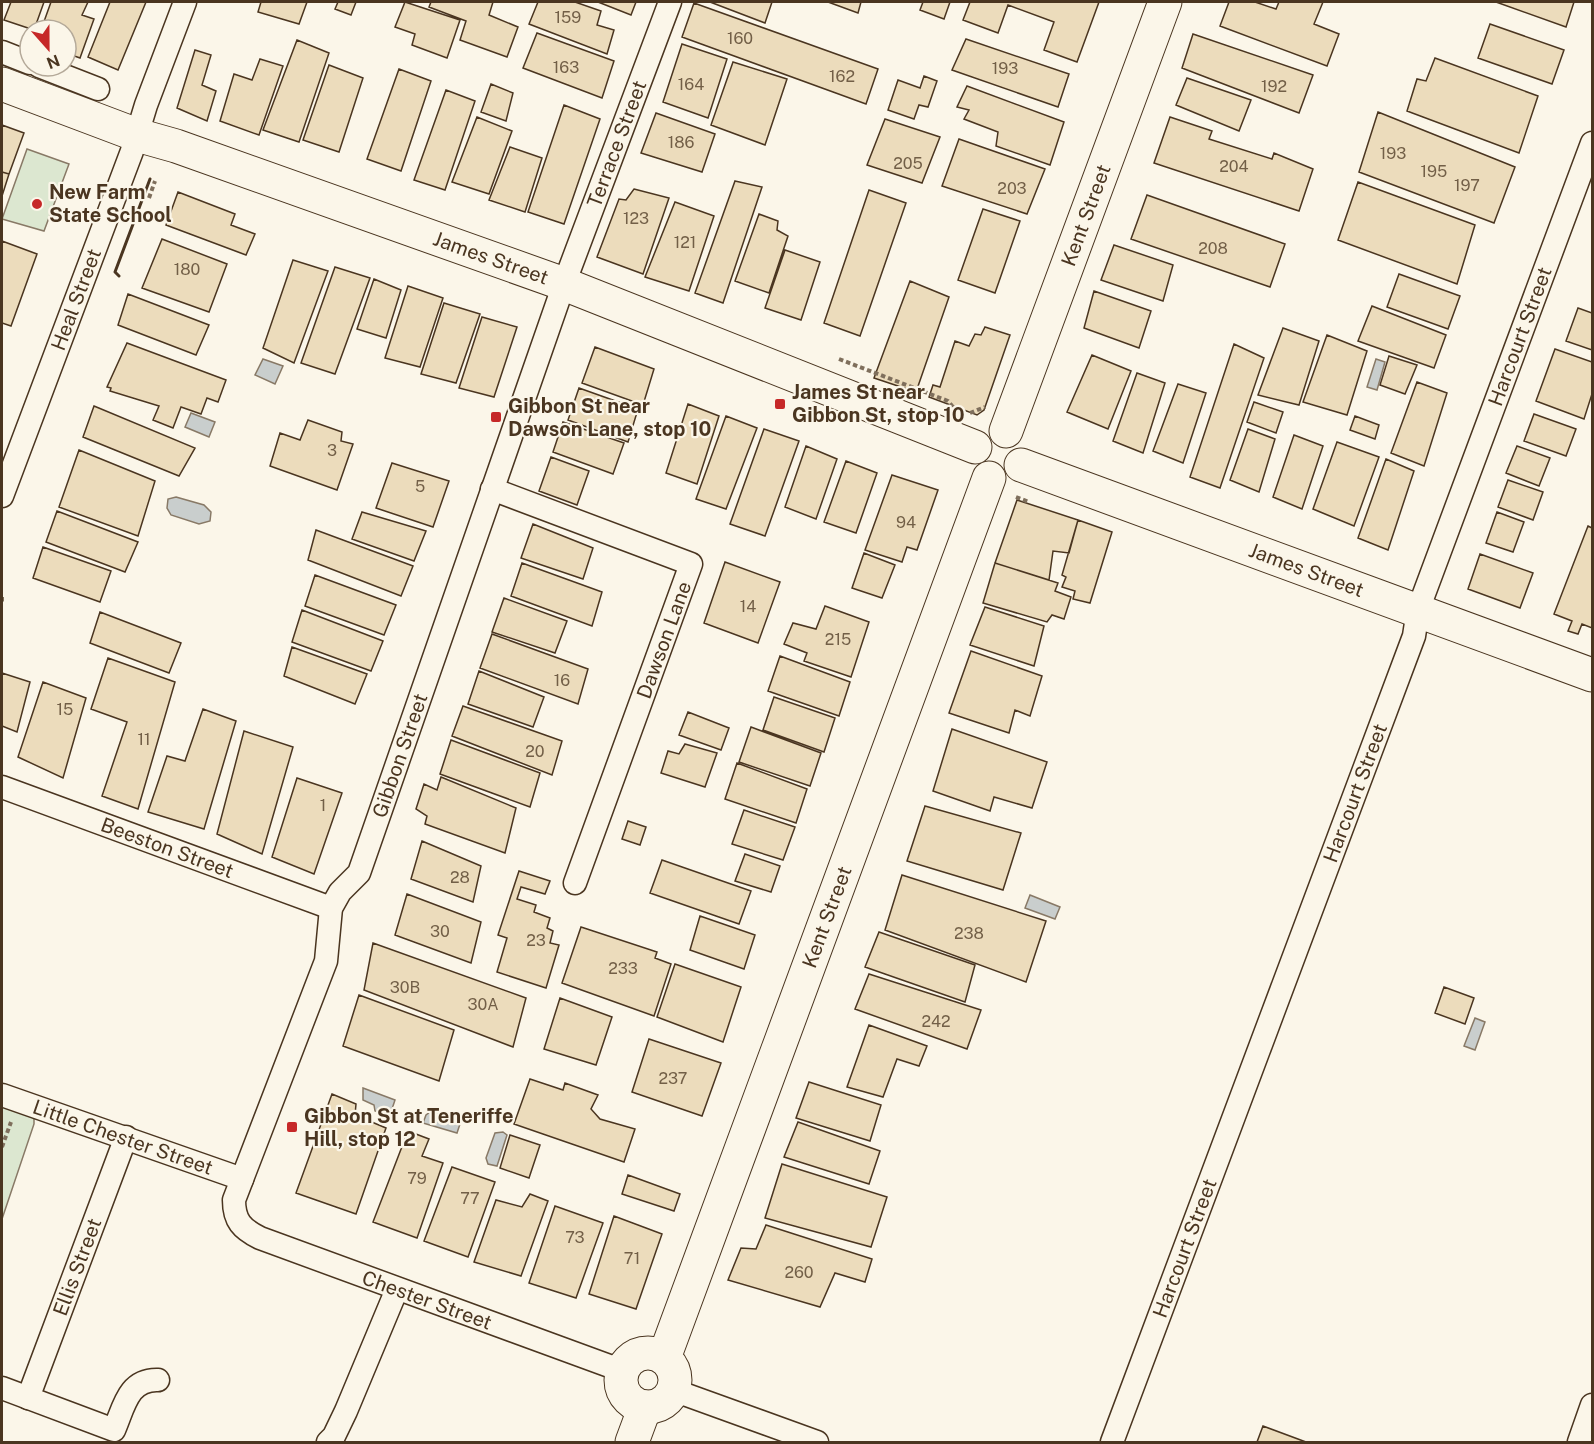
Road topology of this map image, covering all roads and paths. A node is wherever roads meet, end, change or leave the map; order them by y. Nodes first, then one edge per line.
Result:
1 (185, 2) edge
2 (670, 2) edge
3 (1165, 2) edge
4 (2, 52) edge
5 (18, 58) edge
6 (70, 78) edge
7 (2, 84) edge
8 (98, 89) dead end
9 (137, 135) junction
10 (1593, 143) edge
11 (155, 181) dead end
12 (148, 198) dead end
13 (564, 284) junction
14 (1006, 431) junction
15 (975, 447) junction
16 (1021, 465) junction
17 (989, 478) junction
18 (492, 489) junction
19 (2, 496) edge
20 (2, 597) edge
21 (2, 603) edge
22 (1418, 610) junction
23 (1593, 675) edge
24 (2, 787) edge
25 (575, 883) dead end
26 (332, 908) junction
27 (2, 1095) edge
28 (126, 1137) junction
29 (242, 1179) junction
30 (237, 1221) joint
31 (397, 1290) junction
32 (664, 1358) junction
33 (623, 1371) junction
34 (158, 1380) dead end
35 (2, 1389) edge
36 (673, 1390) junction
37 (28, 1398) junction
38 (1593, 1405) edge
39 (645, 1407) junction
40 (328, 1443) edge
41 (632, 1443) edge
42 (817, 1443) edge
43 (1112, 1443) edge
44 (1579, 1443) edge

1 - 9 street, Heal Street
2 - 13 street, Terrace Street
3 - 14 street, Kent Street
4 - 5 street
6 - 8 street
7 - 9 street, James Street
9 - 13 street, James Street
9 - 19 street, Heal Street
10 - 22 street, Harcourt Street
11 - 12 path
13 - 15 street, James Street
13 - 18 street, Gibbon Street
14 - 15 street
14 - 16 street
15 - 17 street
16 - 17 street
16 - 22 street, James Street
17 - 32 street, Kent Street
18 - 25 street, Dawson Lane
18 - 26 street, Gibbon Street
20 - 21 path
22 - 23 street, James Street
22 - 43 street, Harcourt Street
24 - 26 street, Beeston Street
26 - 29 street, Gibbon Street
27 - 28 street, Little Chester Street
28 - 29 street, Little Chester Street
28 - 37 street, Ellis Street
29 - 30 street, Gibbon Street
30 - 31 street, Chester Street
31 - 33 street, Chester Street
31 - 40 street
32 - 33 street
32 - 36 street
33 - 39 street
34 - 37 street
35 - 37 street
36 - 39 street
36 - 42 street
38 - 44 street
39 - 41 street

